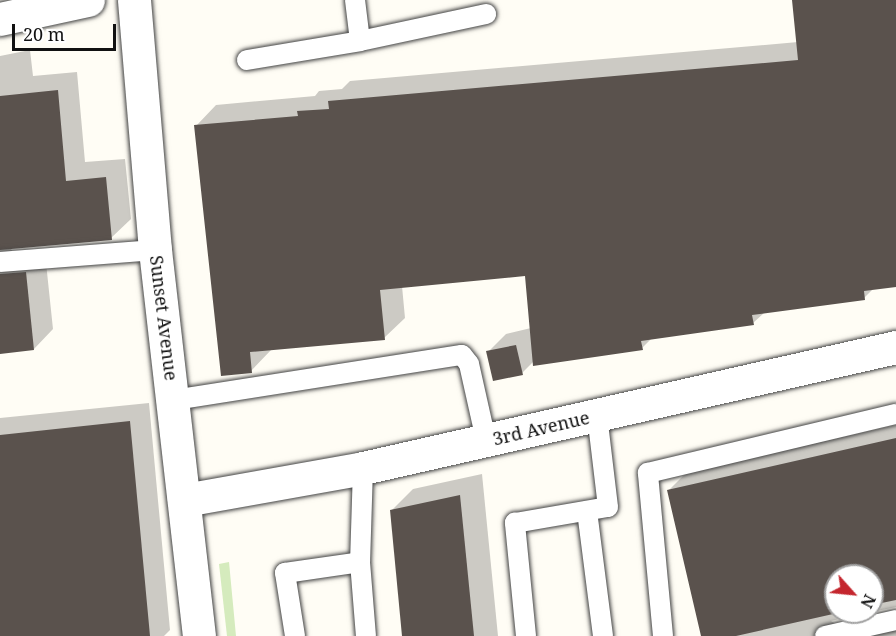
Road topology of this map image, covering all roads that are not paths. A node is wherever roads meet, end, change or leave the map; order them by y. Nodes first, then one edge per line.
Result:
1 (88, 0) edge
2 (134, 0) edge
3 (355, 0) edge
4 (486, 14) dead end
5 (0, 18) edge
6 (360, 41) junction
7 (247, 60) dead end
8 (155, 250) junction
9 (0, 262) edge
10 (896, 347) edge
11 (174, 400) junction
12 (896, 414) edge
13 (597, 415) junction
14 (486, 440) junction
15 (363, 468) junction
16 (184, 500) junction
17 (587, 511) junction
18 (360, 562) junction
19 (896, 620) edge
20 (199, 636) edge
21 (295, 636) edge
22 (366, 636) edge
23 (526, 636) edge
24 (603, 636) edge
25 (663, 636) edge
26 (825, 636) edge

1 - 5 street
2 - 8 street, Sunset Avenue
3 - 6 lane
4 - 6 lane
6 - 7 lane
8 - 9 lane
8 - 11 street, Sunset Avenue
10 - 13 street, 3rd Avenue
11 - 14 lane
11 - 16 street, Sunset Avenue
12 - 25 lane
13 - 14 street, 3rd Avenue
13 - 17 lane
14 - 15 street, 3rd Avenue
15 - 16 street, 3rd Avenue
15 - 18 lane
16 - 20 street, Sunset Avenue
17 - 23 lane
17 - 24 lane
18 - 21 lane
18 - 22 lane
19 - 26 lane

